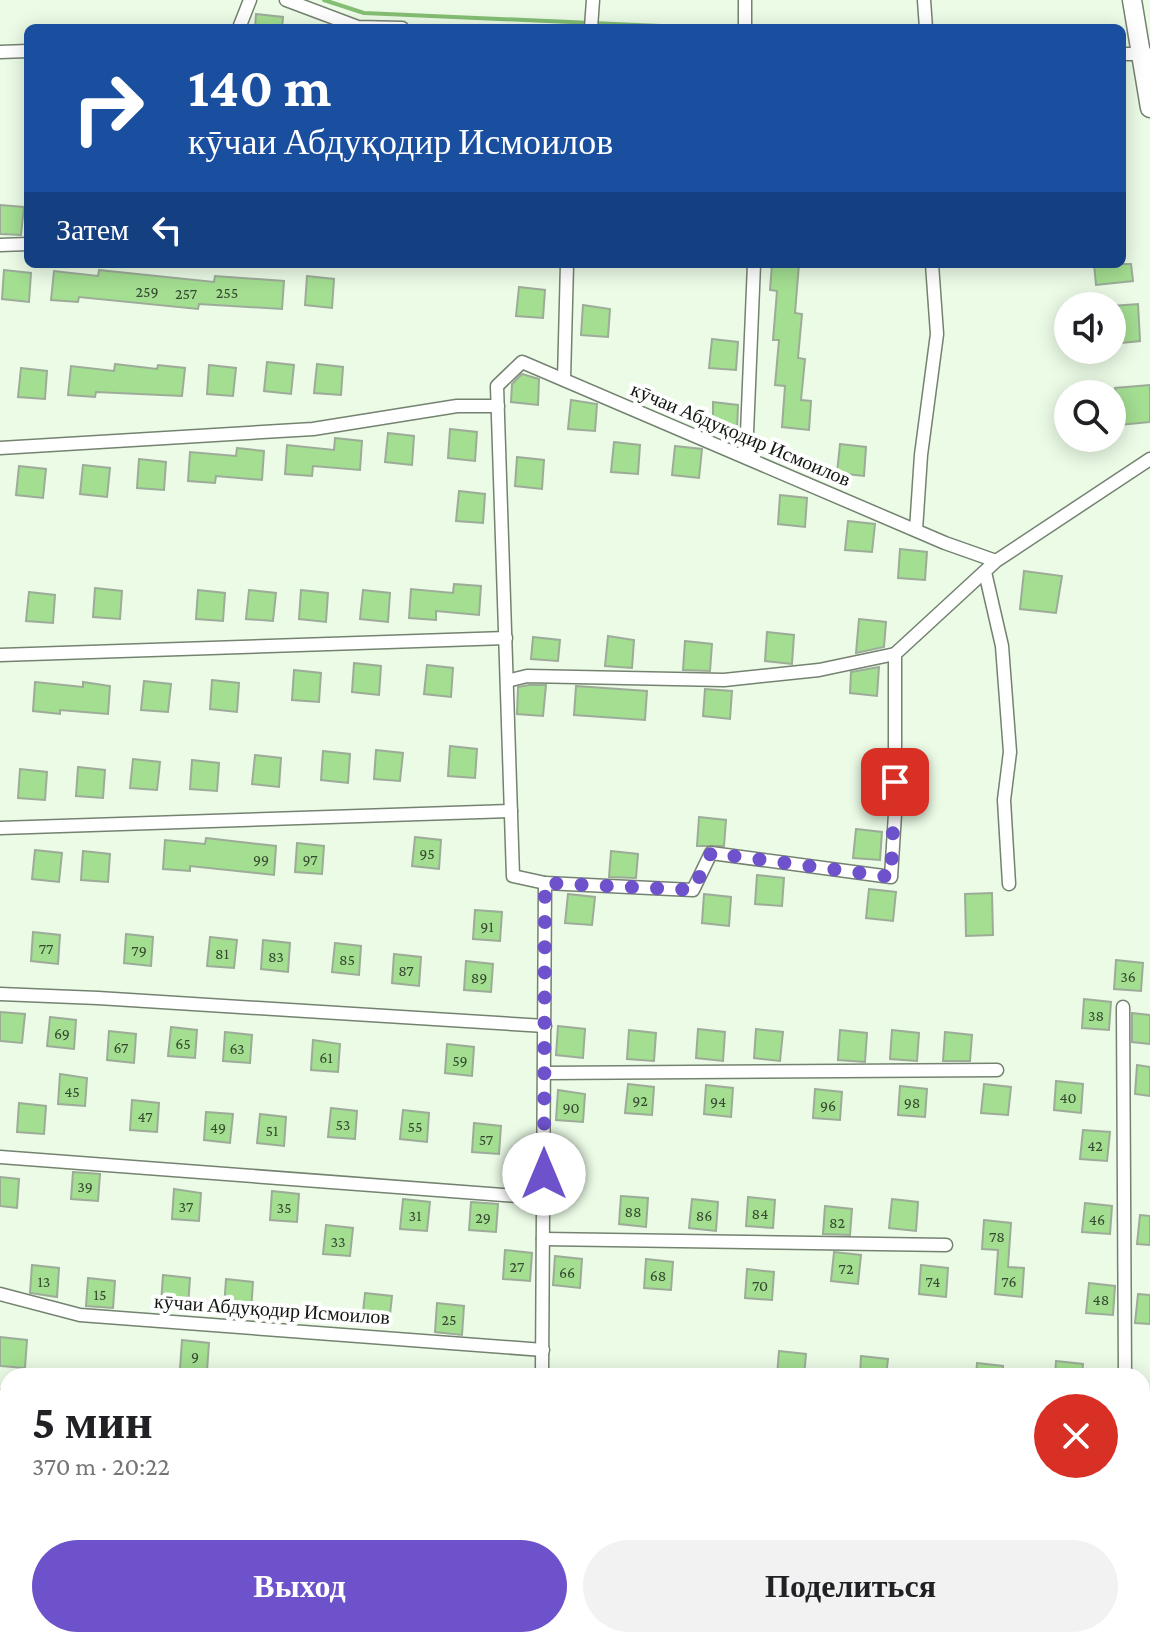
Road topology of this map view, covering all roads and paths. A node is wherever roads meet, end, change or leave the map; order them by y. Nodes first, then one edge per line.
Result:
1 (250, 0) edge
2 (286, 0) edge
3 (593, 0) edge
4 (745, 0) edge
5 (924, 0) edge
6 (1132, 0) edge
7 (241, 24) edge
8 (350, 24) edge
9 (591, 24) edge
10 (745, 24) edge
11 (926, 24) edge
12 (1138, 48) edge
13 (24, 51) edge
14 (0, 52) edge
15 (1150, 108) edge
16 (24, 244) edge
17 (0, 245) edge
18 (567, 268) edge
19 (754, 268) edge
20 (932, 268) edge
21 (564, 379) junction
22 (498, 406) junction
23 (0, 448) edge
24 (746, 457) junction
25 (1150, 459) edge
26 (916, 530) junction
27 (996, 561) junction
28 (985, 572) junction
29 (506, 638) junction
30 (895, 654) junction
31 (0, 655) edge
32 (507, 681) junction
33 (511, 811) junction
34 (0, 828) edge
35 (545, 883) junction
36 (1009, 884) dead end
37 (0, 994) edge
38 (1123, 1007) dead end
39 (545, 1026) junction
40 (997, 1070) dead end
41 (545, 1073) junction
42 (0, 1157) edge
43 (544, 1198) junction
44 (543, 1239) junction
45 (946, 1245) dead end
46 (0, 1294) edge
47 (543, 1350) junction
48 (542, 1368) edge
49 (1125, 1368) edge

1 - 7 street
2 - 8 street
3 - 9 street
4 - 10 street
5 - 11 street
6 - 12 street
12 - 15 street
13 - 14 street
16 - 17 street
18 - 21 street
19 - 24 street
20 - 26 street
21 - 22 street, кӯчаи Абдуқодир Исмоилов
21 - 24 street, кӯчаи Абдуқодир Исмоилов
22 - 23 street
22 - 29 street, кӯчаи Абдуқодир Исмоилов
24 - 26 street, кӯчаи Абдуқодир Исмоилов
25 - 27 street
26 - 27 street, кӯчаи Абдуқодир Исмоилов
27 - 28 street
28 - 30 street
28 - 36 street
29 - 31 street
29 - 32 street, кӯчаи Абдуқодир Исмоилов
30 - 32 street
30 - 35 street, кӯчаи Абдуқодир Исмоилов
32 - 33 street, кӯчаи Абдуқодир Исмоилов
33 - 34 street
33 - 35 street, кӯчаи Абдуқодир Исмоилов
35 - 39 street
37 - 39 street
38 - 49 street
39 - 41 street
40 - 41 street
41 - 43 street
42 - 43 street
43 - 44 street
44 - 45 street
44 - 47 street
46 - 47 street, кӯчаи Абдуқодир Исмоилов
47 - 48 street

